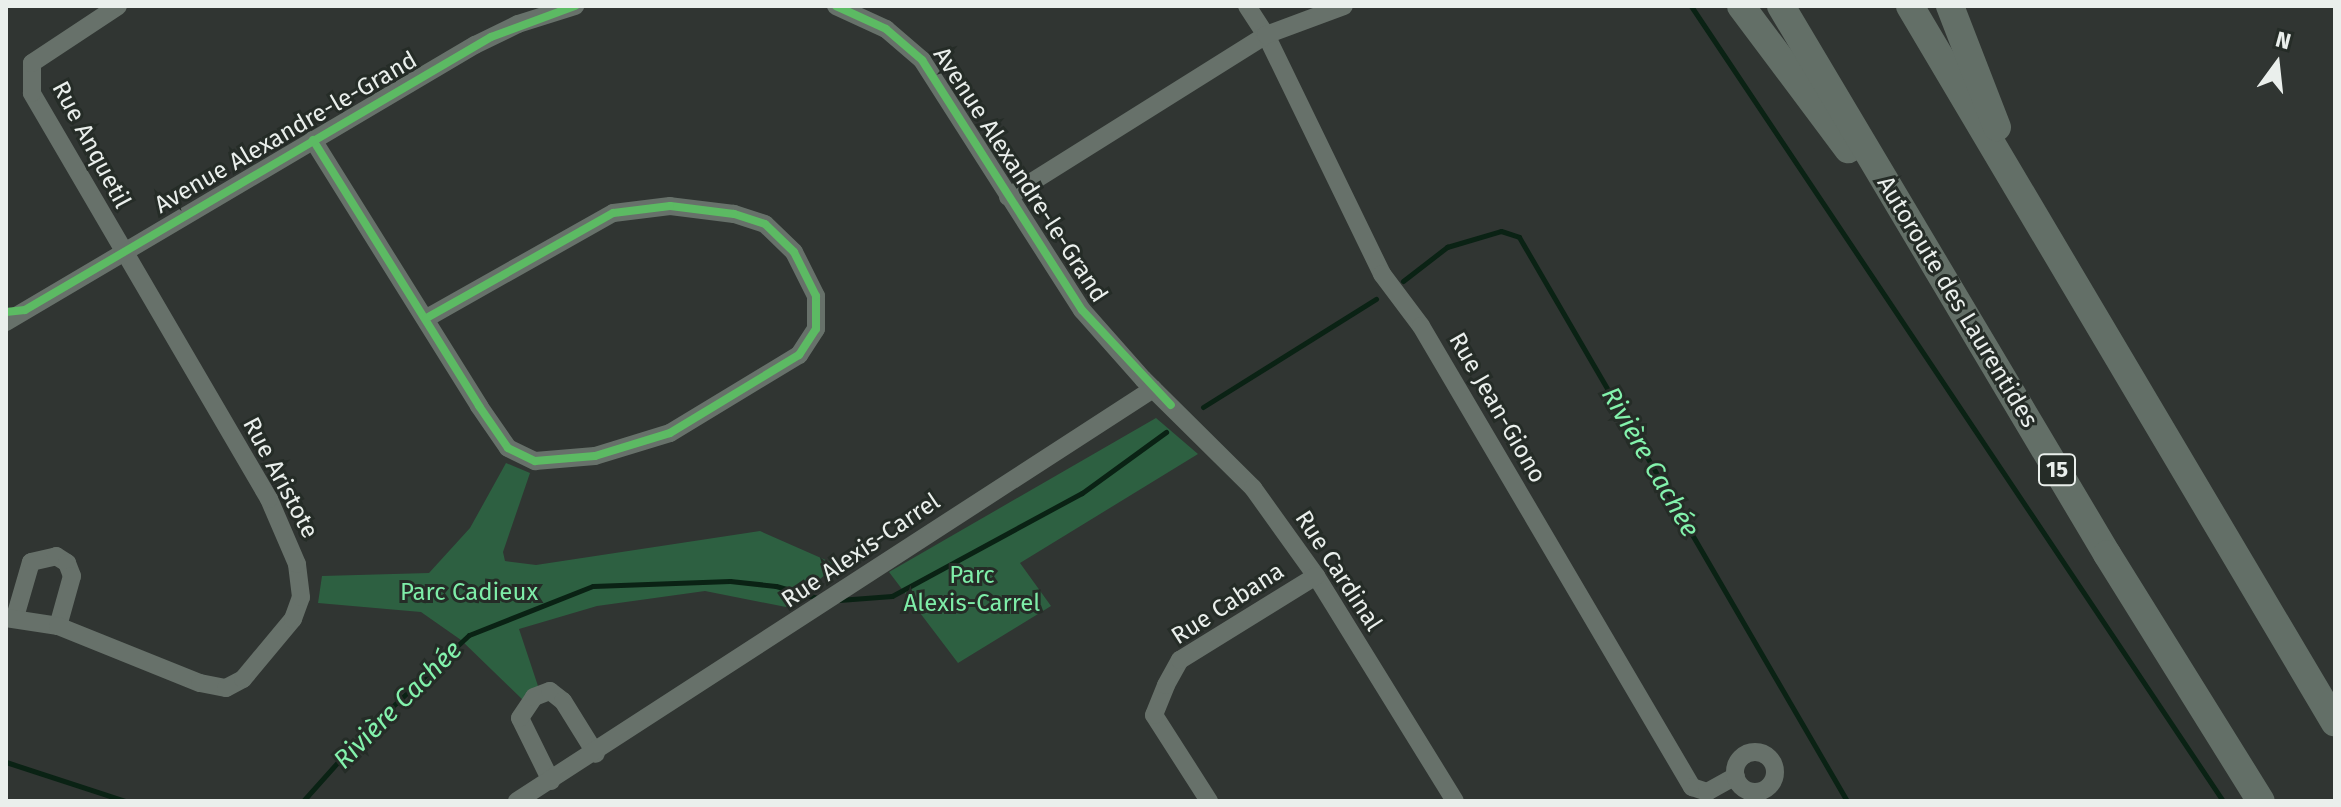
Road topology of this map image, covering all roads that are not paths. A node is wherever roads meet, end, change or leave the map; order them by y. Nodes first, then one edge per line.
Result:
1 (118, 6) edge
2 (575, 6) edge
3 (836, 6) edge
4 (1247, 6) edge
5 (1344, 6) edge
6 (1741, 6) edge
7 (1781, 6) edge
8 (1910, 6) edge
9 (1950, 6) edge
10 (1266, 35) junction
11 (313, 140) junction
12 (1008, 197) junction
13 (2028, 206) junction
14 (1927, 251) junction
15 (122, 253) junction
16 (427, 318) junction
17 (6, 322) edge
18 (1153, 389) junction
19 (1316, 576) junction
20 (10, 617) edge
21 (58, 626) junction
22 (2335, 723) edge
23 (596, 754) junction
24 (1736, 776) dead end
25 (551, 781) junction
26 (517, 801) edge
27 (1209, 801) edge
28 (1455, 801) edge
29 (2261, 801) edge

1 - 15 street, Rue Anquetil
2 - 11 street, Avenue Alexandre-le-Grand
3 - 12 street, Avenue Alexandre-le-Grand
4 - 10 street, Rue Jean-Giono
5 - 10 street
6 - 14 highway
7 - 14 highway, Autoroute des Laurentides / 15
8 - 13 highway
9 - 13 highway
10 - 12 street
10 - 24 street, Rue Jean-Giono
11 - 15 street, Avenue Alexandre-le-Grand
11 - 16 street
12 - 18 street, Avenue Alexandre-le-Grand
13 - 22 highway
14 - 29 highway, Autoroute des Laurentides / 15
15 - 17 street, Avenue Alexandre-le-Grand
15 - 21 street, Rue Aristote
16 - 16 street
18 - 19 street, Rue Cardinal
18 - 23 street, Rue Alexis-Carrel
19 - 27 street, Rue Cabana
19 - 28 street, Rue Cardinal
20 - 21 street, Rue Aristote
20 - 21 street, Rue Aristote
23 - 25 street, Rue Alexis-Carrel
23 - 25 street
25 - 26 street, Rue Alexis-Carrel

